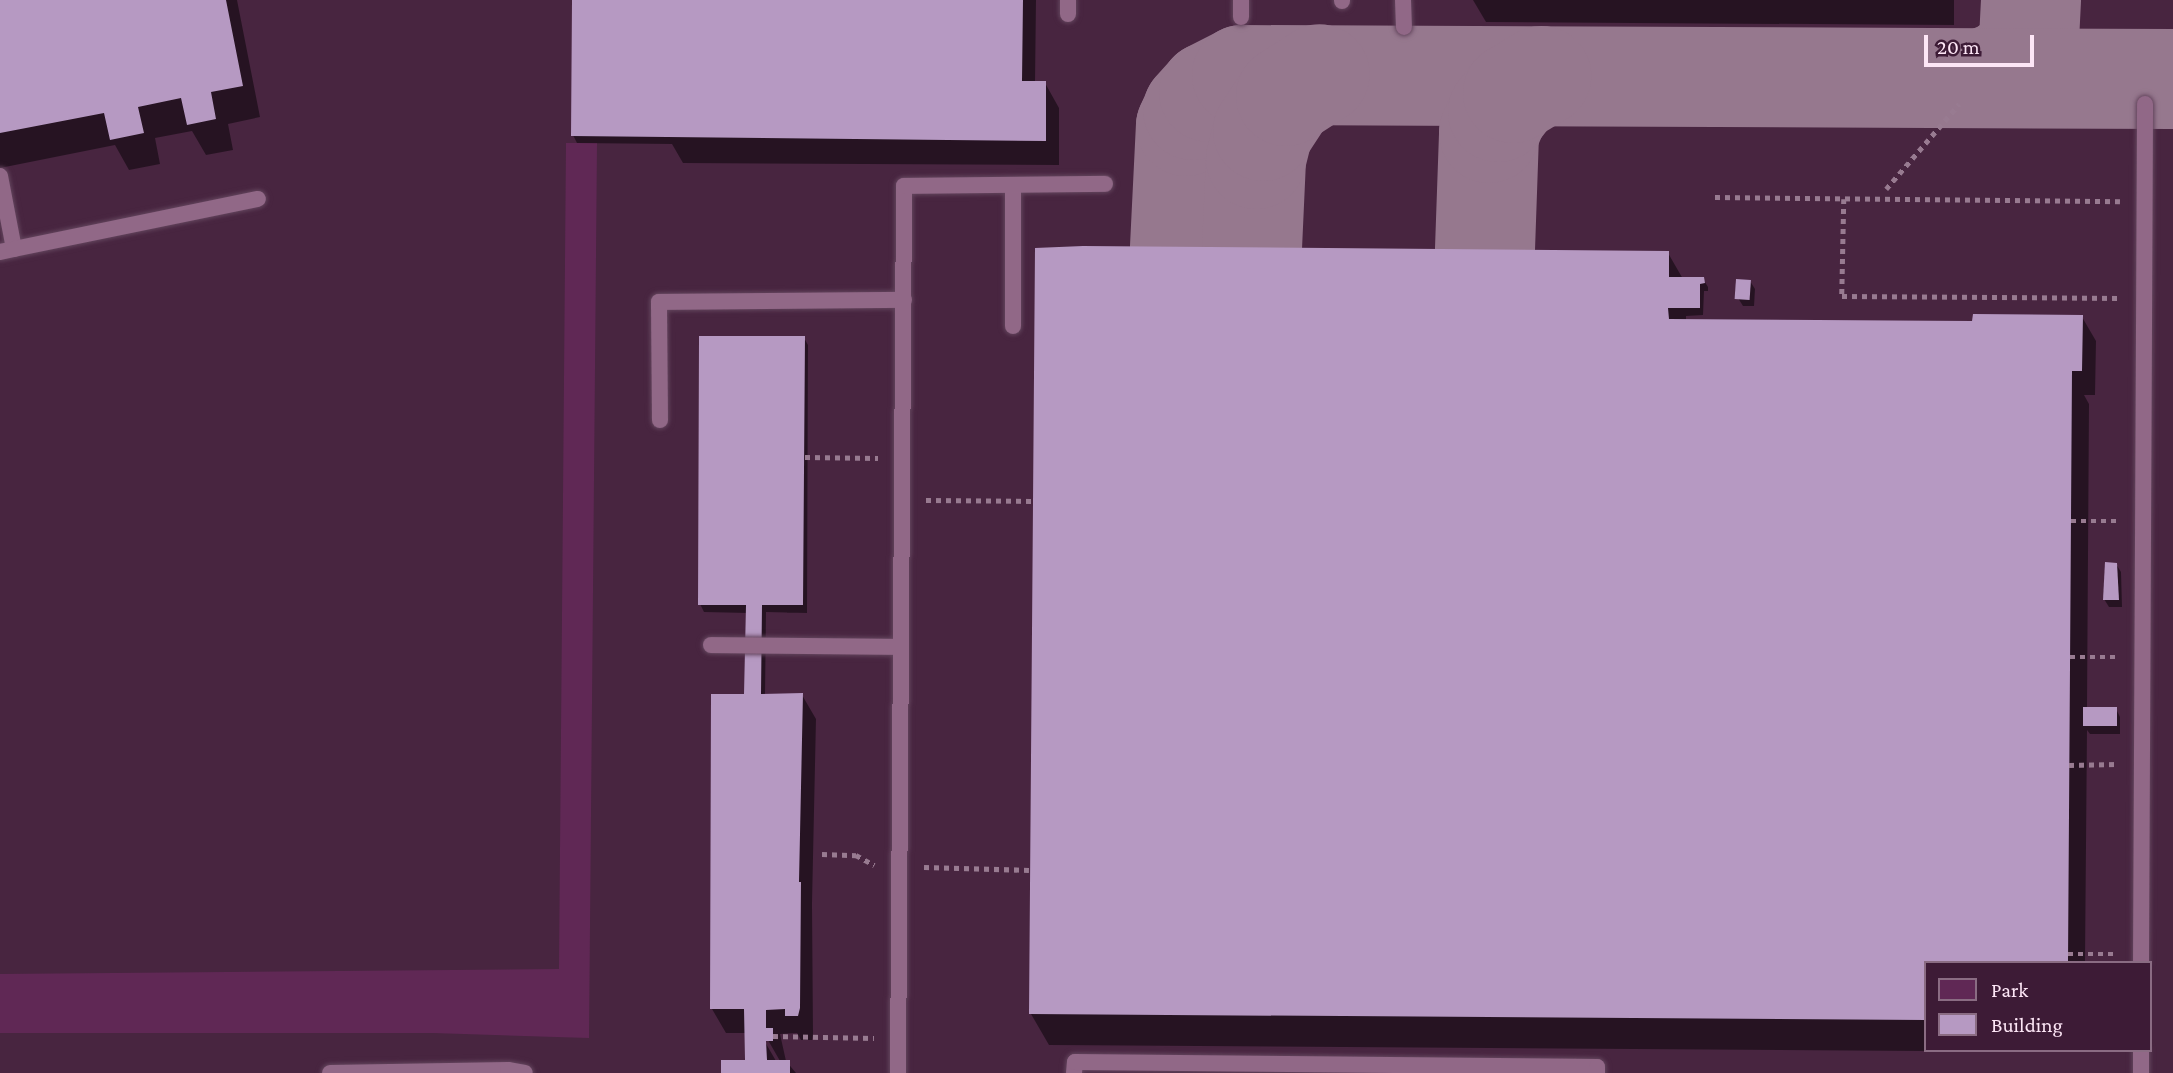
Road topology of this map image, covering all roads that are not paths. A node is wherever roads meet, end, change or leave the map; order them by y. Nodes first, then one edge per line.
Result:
1 (1241, 0) edge
2 (1403, 0) edge
3 (1241, 17) dead end
4 (1404, 27) dead end
5 (2145, 104) dead end
6 (0, 176) edge
7 (1105, 184) dead end
8 (1013, 185) junction
9 (258, 199) dead end
10 (7, 251) edge
11 (904, 300) junction
12 (1013, 326) dead end
13 (660, 420) dead end
14 (711, 645) dead end
15 (901, 647) junction
16 (2141, 958) edge
17 (2141, 1052) edge
18 (363, 1072) edge
19 (402, 1072) edge
20 (439, 1072) edge
21 (477, 1072) edge
22 (330, 1073) edge
23 (525, 1073) edge
24 (898, 1073) edge
25 (1074, 1073) edge
26 (1597, 1073) edge
27 (2141, 1073) edge

1 - 3 lane
2 - 4 lane
5 - 16 lane
6 - 10 lane
7 - 8 lane
8 - 11 lane
8 - 12 lane
9 - 10 lane
11 - 13 lane
11 - 15 lane
14 - 15 lane
15 - 24 lane
17 - 27 lane
18 - 19 lane
18 - 22 lane
19 - 20 lane
20 - 21 lane
21 - 23 lane
25 - 26 lane

